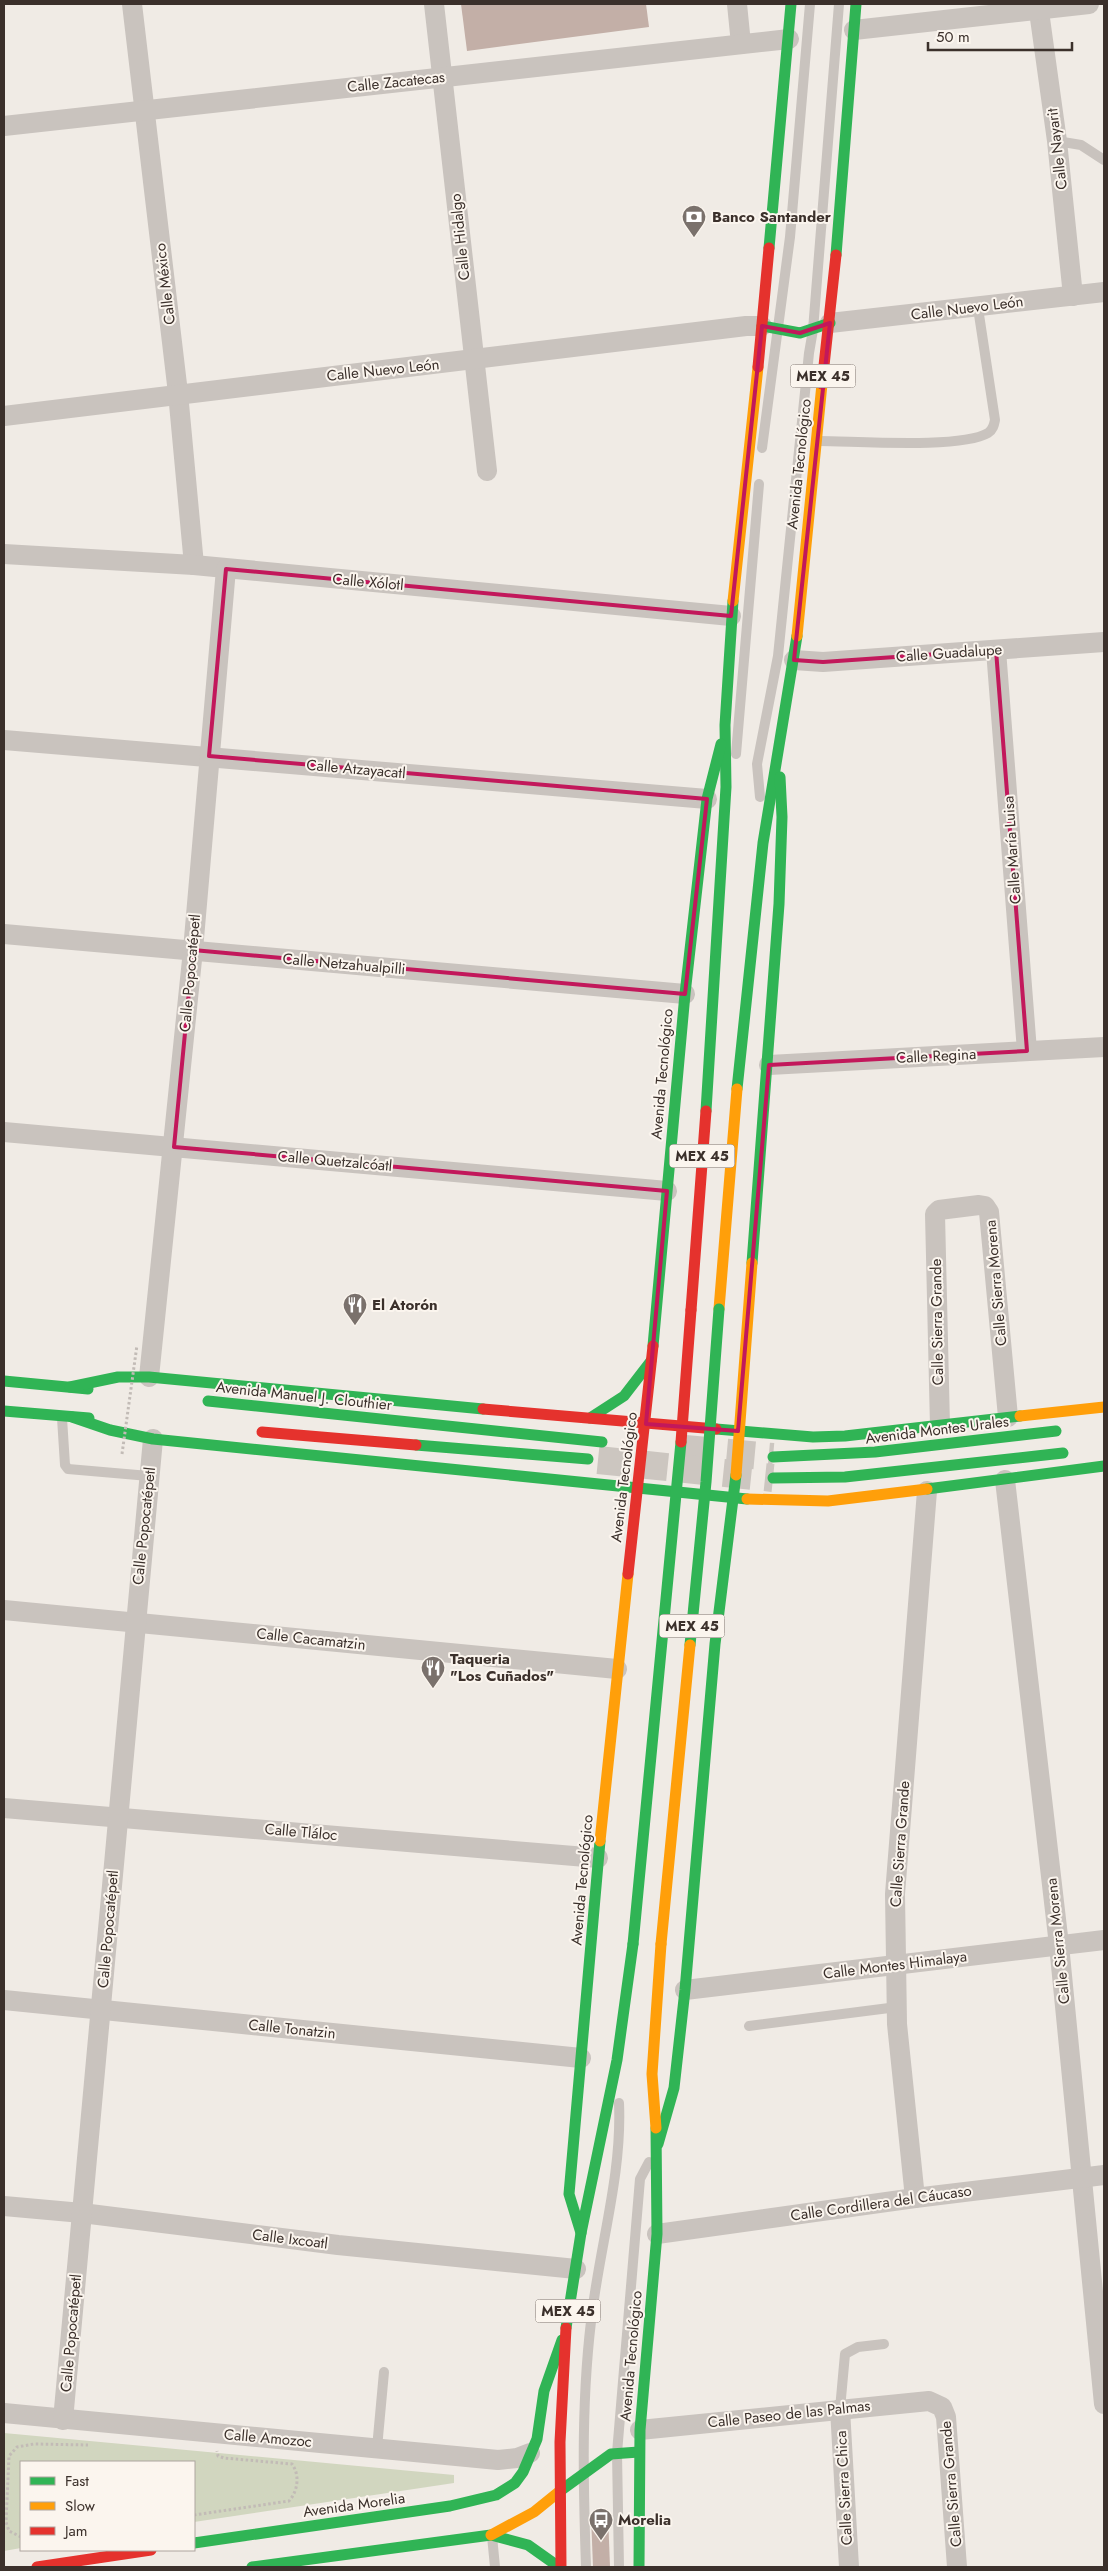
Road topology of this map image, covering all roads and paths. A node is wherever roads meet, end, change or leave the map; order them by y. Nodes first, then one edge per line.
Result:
1 (132, 4) edge
2 (434, 4) edge
3 (737, 4) edge
4 (791, 4) edge
5 (810, 4) edge
6 (840, 4) edge
7 (856, 4) edge
8 (1089, 4) edge
9 (1038, 7) edge
10 (854, 30) junction
11 (789, 39) junction
12 (742, 44) junction
13 (443, 77) junction
14 (144, 109) junction
15 (4, 126) edge
16 (1057, 141) junction
17 (1104, 160) edge
18 (1104, 292) edge
19 (1073, 296) junction
20 (978, 308) junction
21 (822, 327) junction
22 (770, 328) junction
23 (474, 360) junction
24 (178, 393) junction
25 (4, 416) edge
26 (818, 441) junction
27 (762, 456) dead end
28 (487, 471) dead end
29 (760, 474) dead end
30 (4, 554) edge
31 (194, 566) junction
32 (226, 569) junction
33 (731, 616) junction
34 (1104, 642) edge
35 (996, 650) junction
36 (794, 660) junction
37 (725, 726) junction
38 (4, 740) edge
39 (779, 748) junction
40 (209, 756) junction
41 (726, 787) junction
42 (707, 799) junction
43 (763, 843) junction
44 (4, 934) edge
45 (193, 950) junction
46 (685, 994) junction
47 (1104, 1047) edge
48 (1027, 1051) junction
49 (769, 1065) junction
50 (4, 1132) edge
51 (174, 1147) junction
52 (667, 1192) junction
53 (935, 1218) joint
54 (137, 1345) dead end
55 (651, 1361) junction
56 (149, 1377) junction
57 (4, 1381) edge
58 (70, 1387) junction
59 (110, 1391) dead end
60 (198, 1400) dead end
61 (1104, 1407) edge
62 (4, 1411) edge
63 (67, 1416) junction
64 (1008, 1417) junction
65 (590, 1418) junction
66 (132, 1422) dead end
67 (646, 1424) junction
68 (940, 1426) junction
69 (1066, 1430) dead end
70 (251, 1431) dead end
71 (738, 1431) junction
72 (153, 1439) junction
73 (602, 1442) dead end
74 (1076, 1452) dead end
75 (122, 1454) dead end
76 (773, 1457) tunnel mouth
77 (598, 1460) tunnel mouth
78 (1104, 1466) edge
79 (149, 1476) junction
80 (773, 1478) tunnel mouth
81 (1005, 1480) junction
82 (638, 1491) junction
83 (927, 1491) junction
84 (734, 1499) junction
85 (4, 1610) edge
86 (135, 1622) junction
87 (617, 1669) junction
88 (4, 1808) edge
89 (118, 1816) junction
90 (598, 1858) junction
91 (1104, 1940) edge
92 (1059, 1945) junction
93 (895, 1965) junction
94 (685, 1990) junction
95 (4, 2000) edge
96 (897, 2007) junction
97 (102, 2010) junction
98 (749, 2026) dead end
99 (581, 2058) junction
100 (617, 2060) junction
101 (657, 2148) junction
102 (1104, 2175) edge
103 (1083, 2177) junction
104 (915, 2198) junction
105 (4, 2206) edge
106 (82, 2213) junction
107 (581, 2233) junction
108 (657, 2234) junction
109 (576, 2269) junction
110 (564, 2333) junction
111 (884, 2344) dead end
112 (384, 2372) dead end
113 (938, 2404) joint
114 (1104, 2404) edge
115 (840, 2409) junction
116 (4, 2413) edge
117 (63, 2420) junction
118 (640, 2430) junction
119 (214, 2433) junction
120 (88, 2445) dead end
121 (378, 2448) junction
122 (639, 2452) junction
123 (530, 2453) junction
124 (617, 2453) junction
125 (583, 2475) junction
126 (560, 2491) junction
127 (195, 2514) edge
128 (491, 2535) junction
129 (20, 2536) edge
130 (195, 2543) edge
131 (144, 2551) edge
132 (38, 2567) edge
133 (252, 2567) edge
134 (495, 2567) edge
135 (560, 2567) edge
136 (586, 2567) edge
137 (619, 2567) edge
138 (639, 2567) edge
139 (849, 2567) edge
140 (957, 2567) edge

1 - 14 street, Calle México
2 - 13 street, Calle Hidalgo
3 - 12 street
4 - 11 main road, Avenida Tecnológico / MEX 45
5 - 22 lane
6 - 21 lane
7 - 10 main road, Avenida Tecnológico / MEX 45
8 - 9 street
9 - 10 street
9 - 16 street, Calle Nayarit
10 - 21 main road, Avenida Tecnológico / MEX 45
11 - 12 street, Calle Zacatecas
11 - 22 main road, Avenida Tecnológico / MEX 45
12 - 13 street, Calle Zacatecas
13 - 14 street, Calle Zacatecas
13 - 23 street, Calle Hidalgo
14 - 15 street, Calle Zacatecas
14 - 24 street, Calle México
16 - 17 lane
16 - 19 street, Calle Nayarit
18 - 19 street, Calle Nuevo León
19 - 20 street, Calle Nuevo León
20 - 21 street, Calle Nuevo León
20 - 26 lane
21 - 22 main road
21 - 26 main road, Avenida Tecnológico / MEX 45
21 - 43 lane
22 - 23 street, Calle Nuevo León
22 - 27 lane
22 - 33 main road, Avenida Tecnológico / MEX 45
23 - 24 street, Calle Nuevo León
23 - 28 street, Calle Hidalgo
24 - 25 street, Calle Nuevo León
24 - 31 street, Calle México
26 - 36 main road, Avenida Tecnológico / MEX 45
29 - 41 lane
30 - 31 street, Calle Xólotl
31 - 32 street, Calle Xólotl
32 - 33 street, Calle Xólotl
32 - 40 street, Calle Popocatépetl
33 - 37 main road, Avenida Tecnológico / MEX 45
34 - 35 street, Calle Guadalupe
35 - 36 street, Calle Guadalupe
35 - 48 street, Calle María Luisa
36 - 39 main road, Avenida Tecnológico / MEX 45
37 - 41 main road, Avenida Tecnológico / MEX 45
37 - 42 main road, Avenida Tecnológico
38 - 40 street, Calle Atzayacatl
39 - 43 main road, Avenida Tecnológico / MEX 45
39 - 49 main road, Avenida Tecnológico
40 - 42 street, Calle Atzayacatl
40 - 45 street, Calle Popocatépetl
41 - 100 main road, Avenida Tecnológico / MEX 45, bridge
42 - 46 main road, Avenida Tecnológico
43 - 101 main road, Avenida Tecnológico / MEX 45, bridge
44 - 45 street, Calle Netzahualpilli
45 - 46 street, Calle Netzahualpilli
45 - 51 street, Calle Popocatépetl
46 - 52 main road, Avenida Tecnológico
47 - 48 street, Calle Regina
48 - 49 street, Calle Regina
49 - 71 main road, Avenida Tecnológico
50 - 51 street, Calle Quetzalcóatl
51 - 52 street, Calle Quetzalcóatl
51 - 56 street, Calle Popocatépetl
52 - 55 main road, Avenida Tecnológico
53 - 64 street, Calle Sierra Morena
53 - 68 street, Calle Sierra Grande
54 - 75 path, bridge
55 - 65 main road
55 - 67 main road, Avenida Tecnológico
56 - 58 main road
56 - 65 main road
57 - 58 main road
58 - 59 main road
60 - 73 main road, Avenida Manuel J. Clouthier
61 - 64 main road
62 - 63 main road
63 - 66 main road
63 - 72 main road
63 - 79 lane
64 - 68 main road
65 - 67 main road
67 - 71 main road
67 - 82 main road, Avenida Tecnológico
68 - 71 main road
69 - 76 main road, Avenida Montes Urales
70 - 77 main road
71 - 84 main road, Avenida Tecnológico
72 - 79 street, Calle Popocatépetl
72 - 82 main road
74 - 80 main road
78 - 81 main road
79 - 86 street, Calle Popocatépetl
81 - 83 main road
81 - 92 street, Calle Sierra Morena
82 - 84 main road
82 - 87 main road, Avenida Tecnológico
83 - 84 main road
83 - 93 street, Calle Sierra Grande
84 - 94 main road, Avenida Tecnológico
85 - 86 street, Calle Cacamatzin
86 - 87 street, Calle Cacamatzin
86 - 89 street, Calle Popocatépetl
87 - 90 main road, Avenida Tecnológico
88 - 89 street, Calle Tláloc
89 - 90 street, Calle Tláloc
89 - 97 street, Calle Popocatépetl
90 - 99 main road, Avenida Tecnológico
91 - 92 street, Calle Montes Himalaya
92 - 93 street, Calle Montes Himalaya
92 - 103 street, Calle Sierra Morena
93 - 94 street, Calle Montes Himalaya
93 - 96 street, Calle Sierra Grande
94 - 101 main road, Avenida Tecnológico
95 - 97 street, Calle Tonatzin
96 - 98 lane
96 - 104 street, Calle Sierra Grande
97 - 99 street, Calle Tonatzin
97 - 106 street, Calle Popocatépetl
99 - 107 main road, Avenida Tecnológico
100 - 107 main road, Avenida Tecnológico / MEX 45
100 - 125 lane
101 - 108 main road, Avenida Tecnológico / MEX 45
101 - 124 lane
102 - 103 street, Calle Cordillera del Cáucaso
103 - 104 street, Calle Cordillera del Cáucaso
103 - 114 street, Calle Sierra Morena
104 - 108 street, Calle Cordillera del Cáucaso
105 - 106 street, Calle Ixcoatl
106 - 109 street, Calle Ixcoatl
106 - 117 street, Calle Popocatépetl
107 - 109 main road, Avenida Tecnológico / MEX 45
108 - 118 main road, Avenida Tecnológico / MEX 45
109 - 110 main road, Avenida Tecnológico / MEX 45
110 - 123 main road
110 - 126 main road, Avenida Tecnológico / MEX 45
111 - 115 lane
112 - 121 lane
113 - 115 street, Calle Paseo de las Palmas
113 - 140 street, Calle Sierra Grande
115 - 118 street, Calle Paseo de las Palmas
115 - 139 street, Calle Sierra Chica
116 - 117 street, Calle Amozoc
117 - 119 street, Calle Amozoc
118 - 122 main road, Avenida Tecnológico / MEX 45
119 - 121 street, Calle Amozoc
119 - 127 path
120 - 129 path
121 - 123 street, Calle Amozoc
122 - 124 main road
122 - 138 main road, Avenida Tecnológico / MEX 45
123 - 130 main road, Avenida Morelia
124 - 125 main road
124 - 137 lane
125 - 126 main road
125 - 136 lane
126 - 128 main road
126 - 135 main road, Avenida Tecnológico / MEX 45
128 - 133 main road
128 - 134 lane
128 - 135 main road
131 - 132 main road

